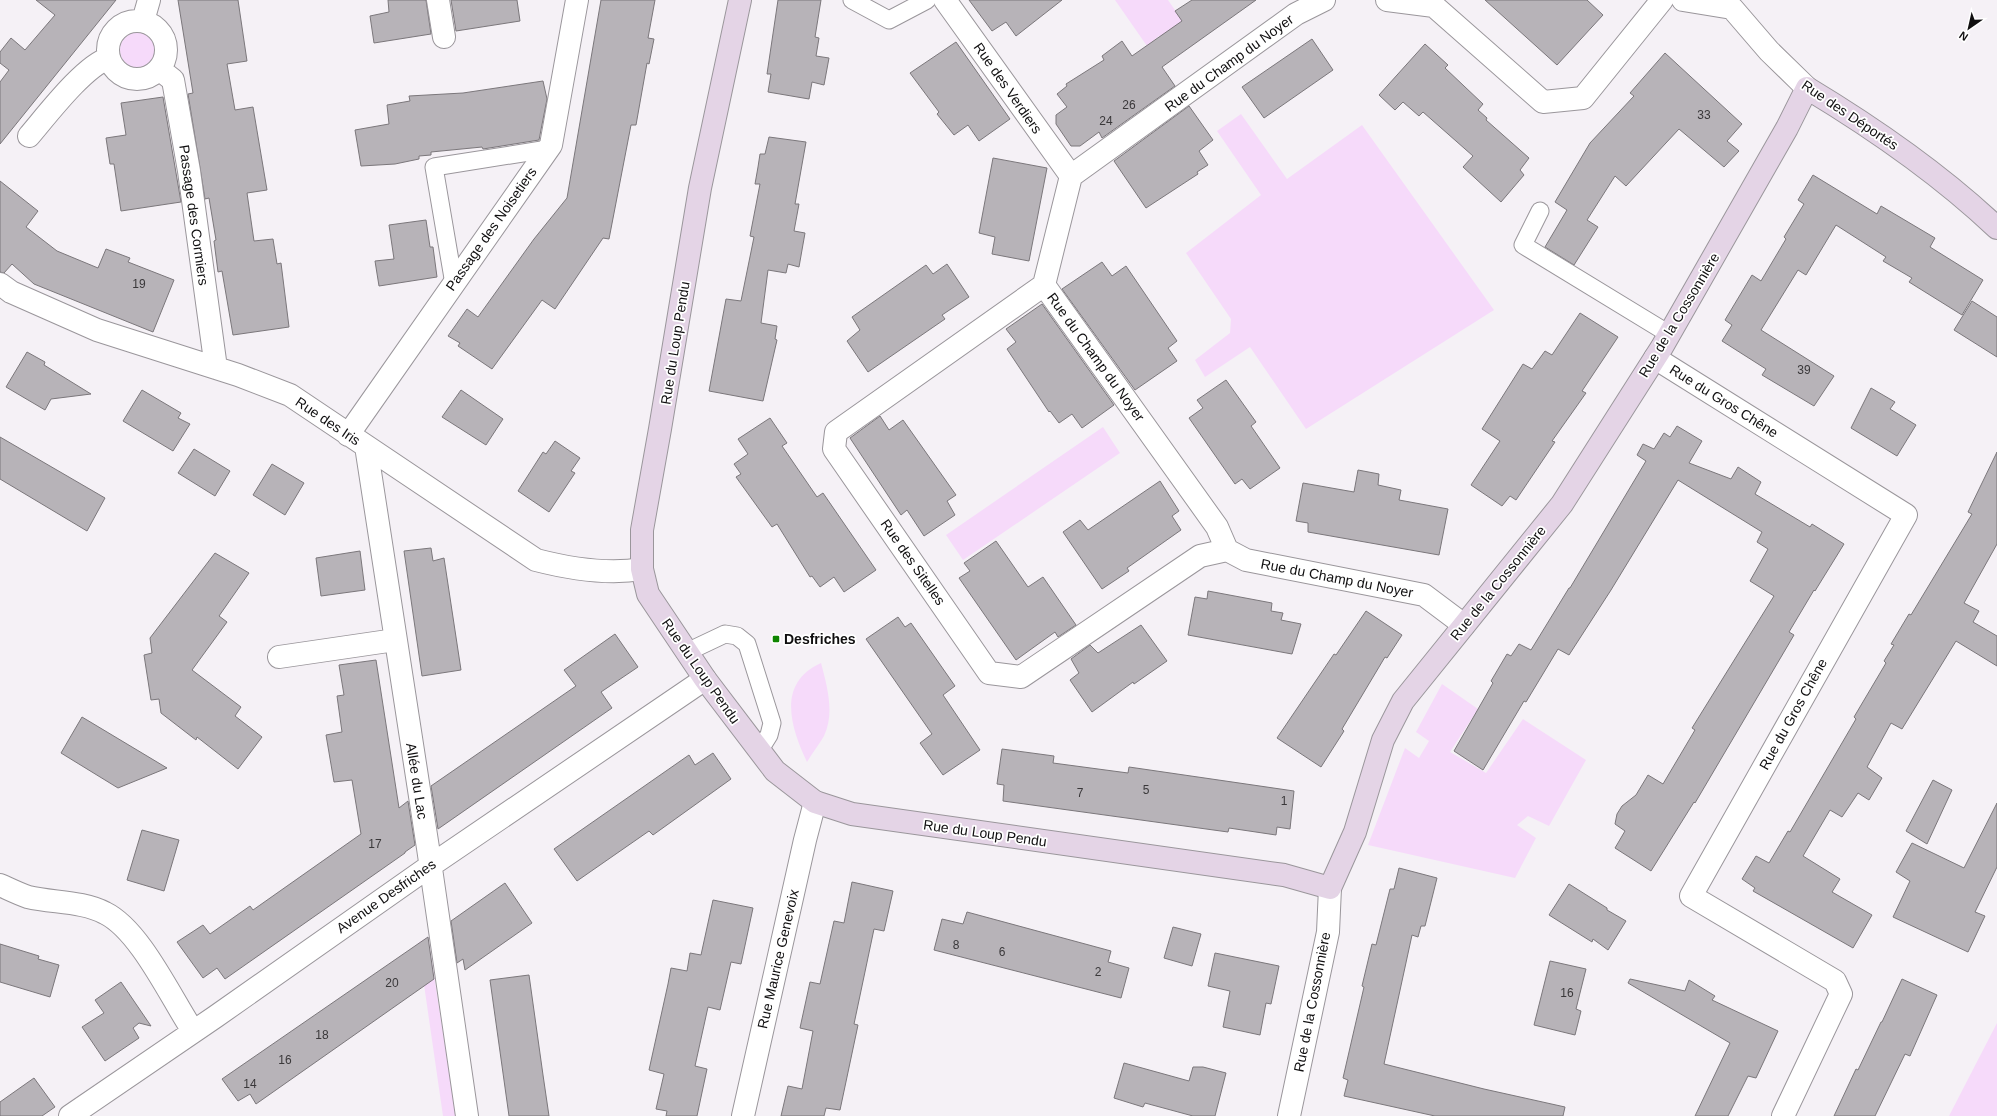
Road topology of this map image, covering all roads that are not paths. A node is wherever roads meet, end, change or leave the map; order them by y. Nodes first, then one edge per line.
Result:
1 (149, 0) edge
2 (438, 0) edge
3 (577, 0) edge
4 (740, 0) edge
5 (852, 0) edge
6 (927, 0) edge
7 (945, 0) edge
8 (1324, 0) edge
9 (1387, 0) edge
10 (1662, 0) edge
11 (1683, 0) edge
12 (1291, 7) edge
13 (143, 22) junction
14 (444, 37) dead end
15 (109, 58) junction
16 (159, 69) junction
17 (1807, 88) junction
18 (29, 136) dead end
19 (548, 150) junction
20 (1071, 176) junction
21 (1540, 211) dead end
22 (1997, 228) edge
23 (0, 284) edge
24 (454, 284) junction
25 (1044, 285) junction
26 (1669, 334) junction
27 (1655, 358) junction
28 (216, 368) junction
29 (357, 441) junction
30 (1227, 550) junction
31 (642, 569) junction
32 (1464, 625) junction
33 (395, 640) junction
34 (687, 652) junction
35 (279, 657) dead end
36 (705, 679) junction
37 (759, 751) junction
38 (815, 802) junction
39 (430, 866) junction
40 (0, 885) edge
41 (1330, 888) junction
42 (193, 1031) junction
43 (70, 1116) edge
44 (467, 1116) edge
45 (743, 1116) edge
46 (1289, 1116) edge
47 (1783, 1116) edge

1 - 13 street
2 - 14 street
3 - 19 street, Passage des Noisetiers
4 - 31 street, Rue du Loup Pendu
5 - 6 lane
7 - 20 street, Rue des Verdiers
8 - 12 street, Rue du Champ du Noyer
9 - 10 street
11 - 17 street, Rue des Déportés
12 - 20 street, Rue du Champ du Noyer
13 - 15 street
13 - 16 street
15 - 16 street
15 - 18 street
16 - 28 street, Passage des Cormiers
17 - 22 street, Rue des Déportés
17 - 26 street, Rue de la Cossonnière
19 - 24 street, Passage des Noisetiers
19 - 24 lane
20 - 25 street, Rue du Champ du Noyer
21 - 26 lane
23 - 28 street, Rue des Iris
24 - 29 street, Passage des Noisetiers
25 - 30 street, Rue du Champ du Noyer
25 - 30 street, Rue des Sitelles
26 - 27 street, Rue de la Cossonnière
27 - 32 street, Rue de la Cossonnière
27 - 47 street, Rue du Gros Chêne
28 - 29 street, Rue des Iris
29 - 31 street, Rue des Iris
29 - 33 street, Allée du Lac
30 - 32 street, Rue du Champ du Noyer
31 - 34 street, Rue du Loup Pendu
32 - 41 street, Rue de la Cossonnière
33 - 35 street
33 - 39 street, Allée du Lac
34 - 36 street, Rue du Loup Pendu
34 - 37 lane
36 - 37 street, Rue du Loup Pendu
36 - 39 street, Avenue Desfriches
37 - 38 street, Rue du Loup Pendu
38 - 41 street, Rue du Loup Pendu
38 - 45 street, Rue Maurice Genevoix
39 - 42 street, Avenue Desfriches
39 - 44 street, Allée du Lac
40 - 42 street
41 - 46 street, Rue de la Cossonnière
42 - 43 street, Avenue Desfriches

